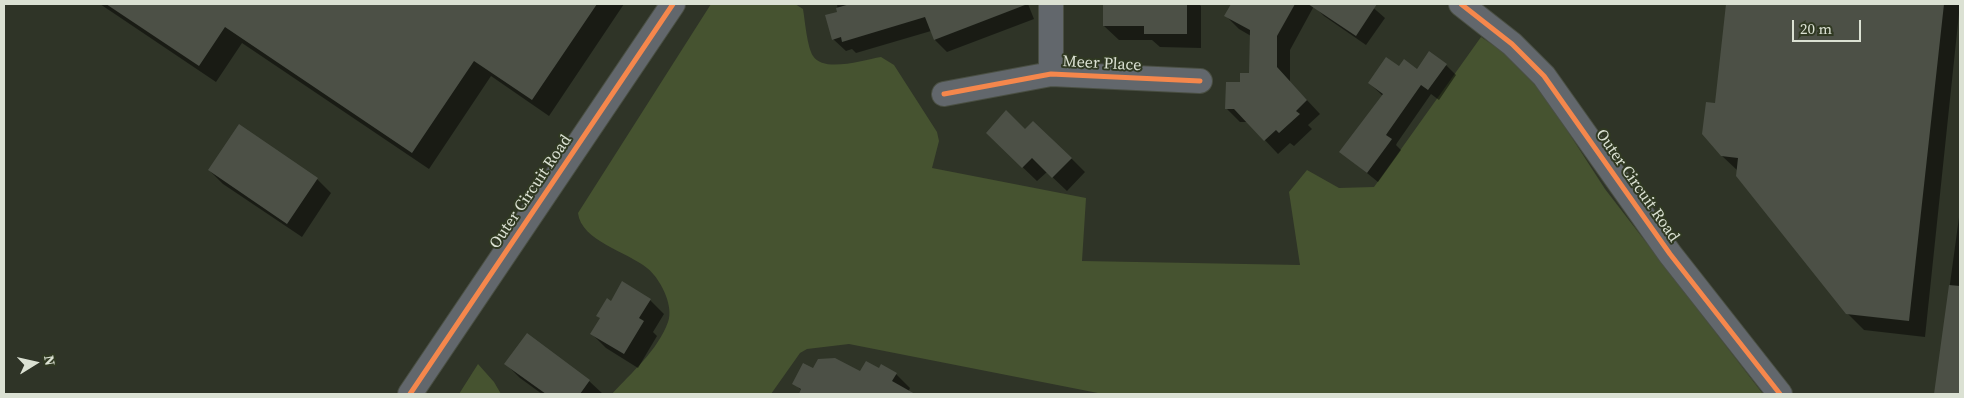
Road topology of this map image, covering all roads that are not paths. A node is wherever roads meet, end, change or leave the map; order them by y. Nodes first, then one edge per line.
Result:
1 (673, 4) edge
2 (1051, 4) edge
3 (1461, 4) edge
4 (1052, 74) junction
5 (1200, 81) dead end
6 (944, 94) dead end
7 (410, 394) edge
8 (1780, 394) edge

1 - 7 street, Outer Circuit Road
2 - 4 street, Meer Place
3 - 8 street, Outer Circuit Road
4 - 5 street, Meer Place
4 - 6 street, Meer Place

